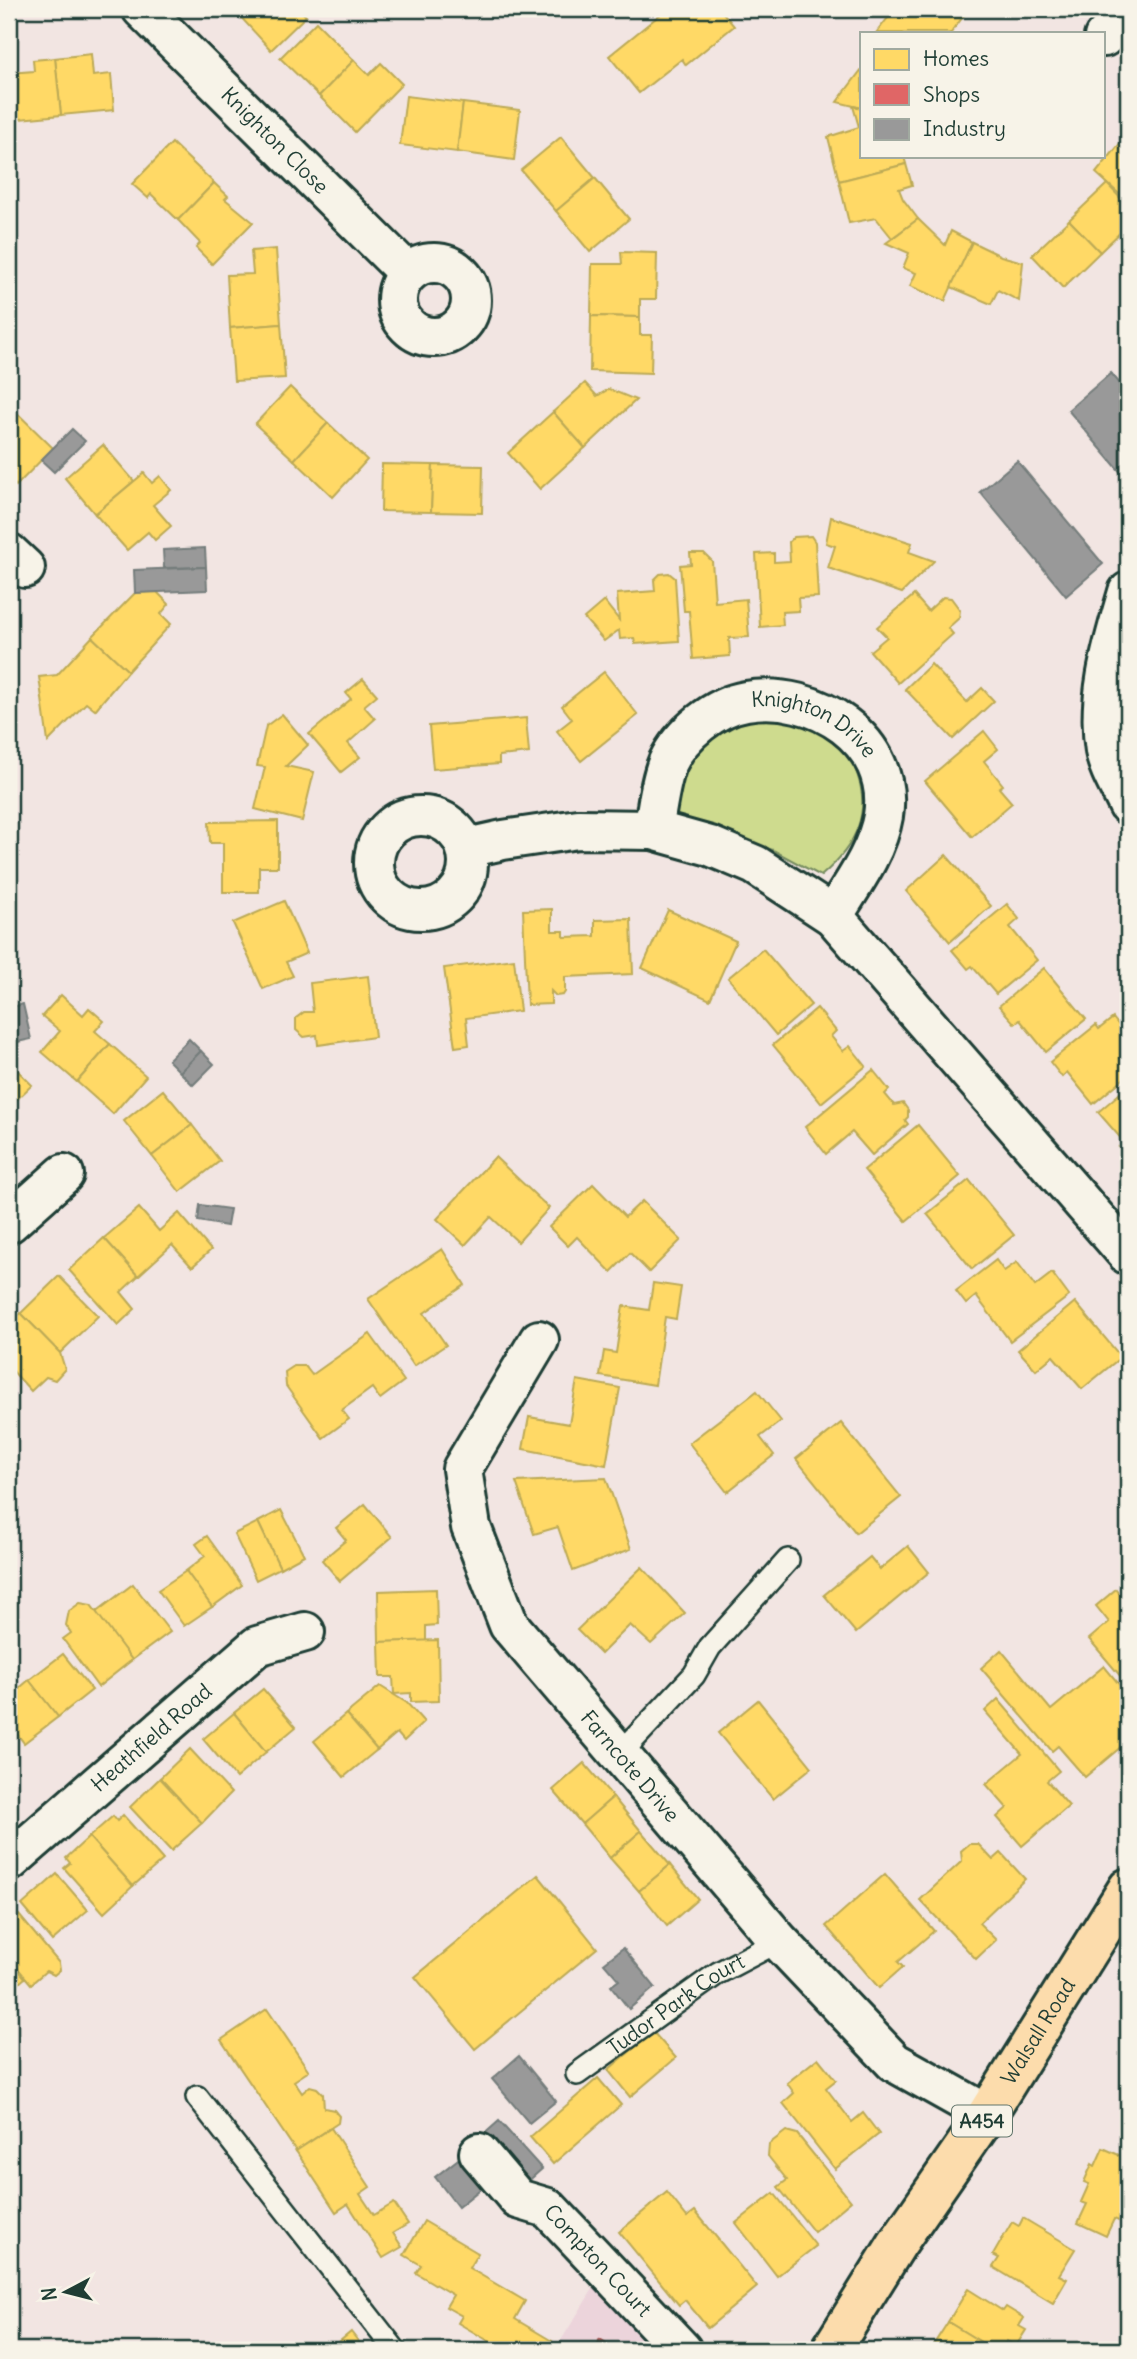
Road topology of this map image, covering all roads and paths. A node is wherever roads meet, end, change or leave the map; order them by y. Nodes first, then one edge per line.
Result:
1 (142, 9) edge
2 (1128, 12) edge
3 (1106, 35) edge
4 (408, 273) dead end
5 (1128, 592) edge
6 (1128, 806) edge
7 (653, 830) junction
8 (467, 848) dead end
9 (833, 916) junction
10 (64, 1173) dead end
11 (9, 1223) edge
12 (1128, 1255) edge
13 (539, 1340) dead end
14 (788, 1560) dead end
15 (305, 1632) dead end
16 (619, 1755) junction
17 (9, 1862) edge
18 (1128, 1888) edge
19 (779, 1941) junction
20 (577, 2074) dead end
21 (197, 2097) dead end
22 (987, 2114) junction
23 (478, 2153) dead end
24 (395, 2350) edge
25 (682, 2350) edge
26 (831, 2350) edge

1 - 4 street, Knighton Close
2 - 3 street
5 - 6 street
7 - 8 street
7 - 9 street
7 - 9 street, Knighton Drive
9 - 12 street
10 - 11 street
13 - 16 street, Farncote Drive
14 - 16 lane
15 - 17 street, Heathfield Road
16 - 19 street, Farncote Drive
18 - 22 main road, Walsall Road / A454
19 - 20 lane, Tudor Park Court
19 - 22 street, Farncote Drive
21 - 24 lane
22 - 26 main road, Walsall Road / A454
23 - 25 street, Compton Court

